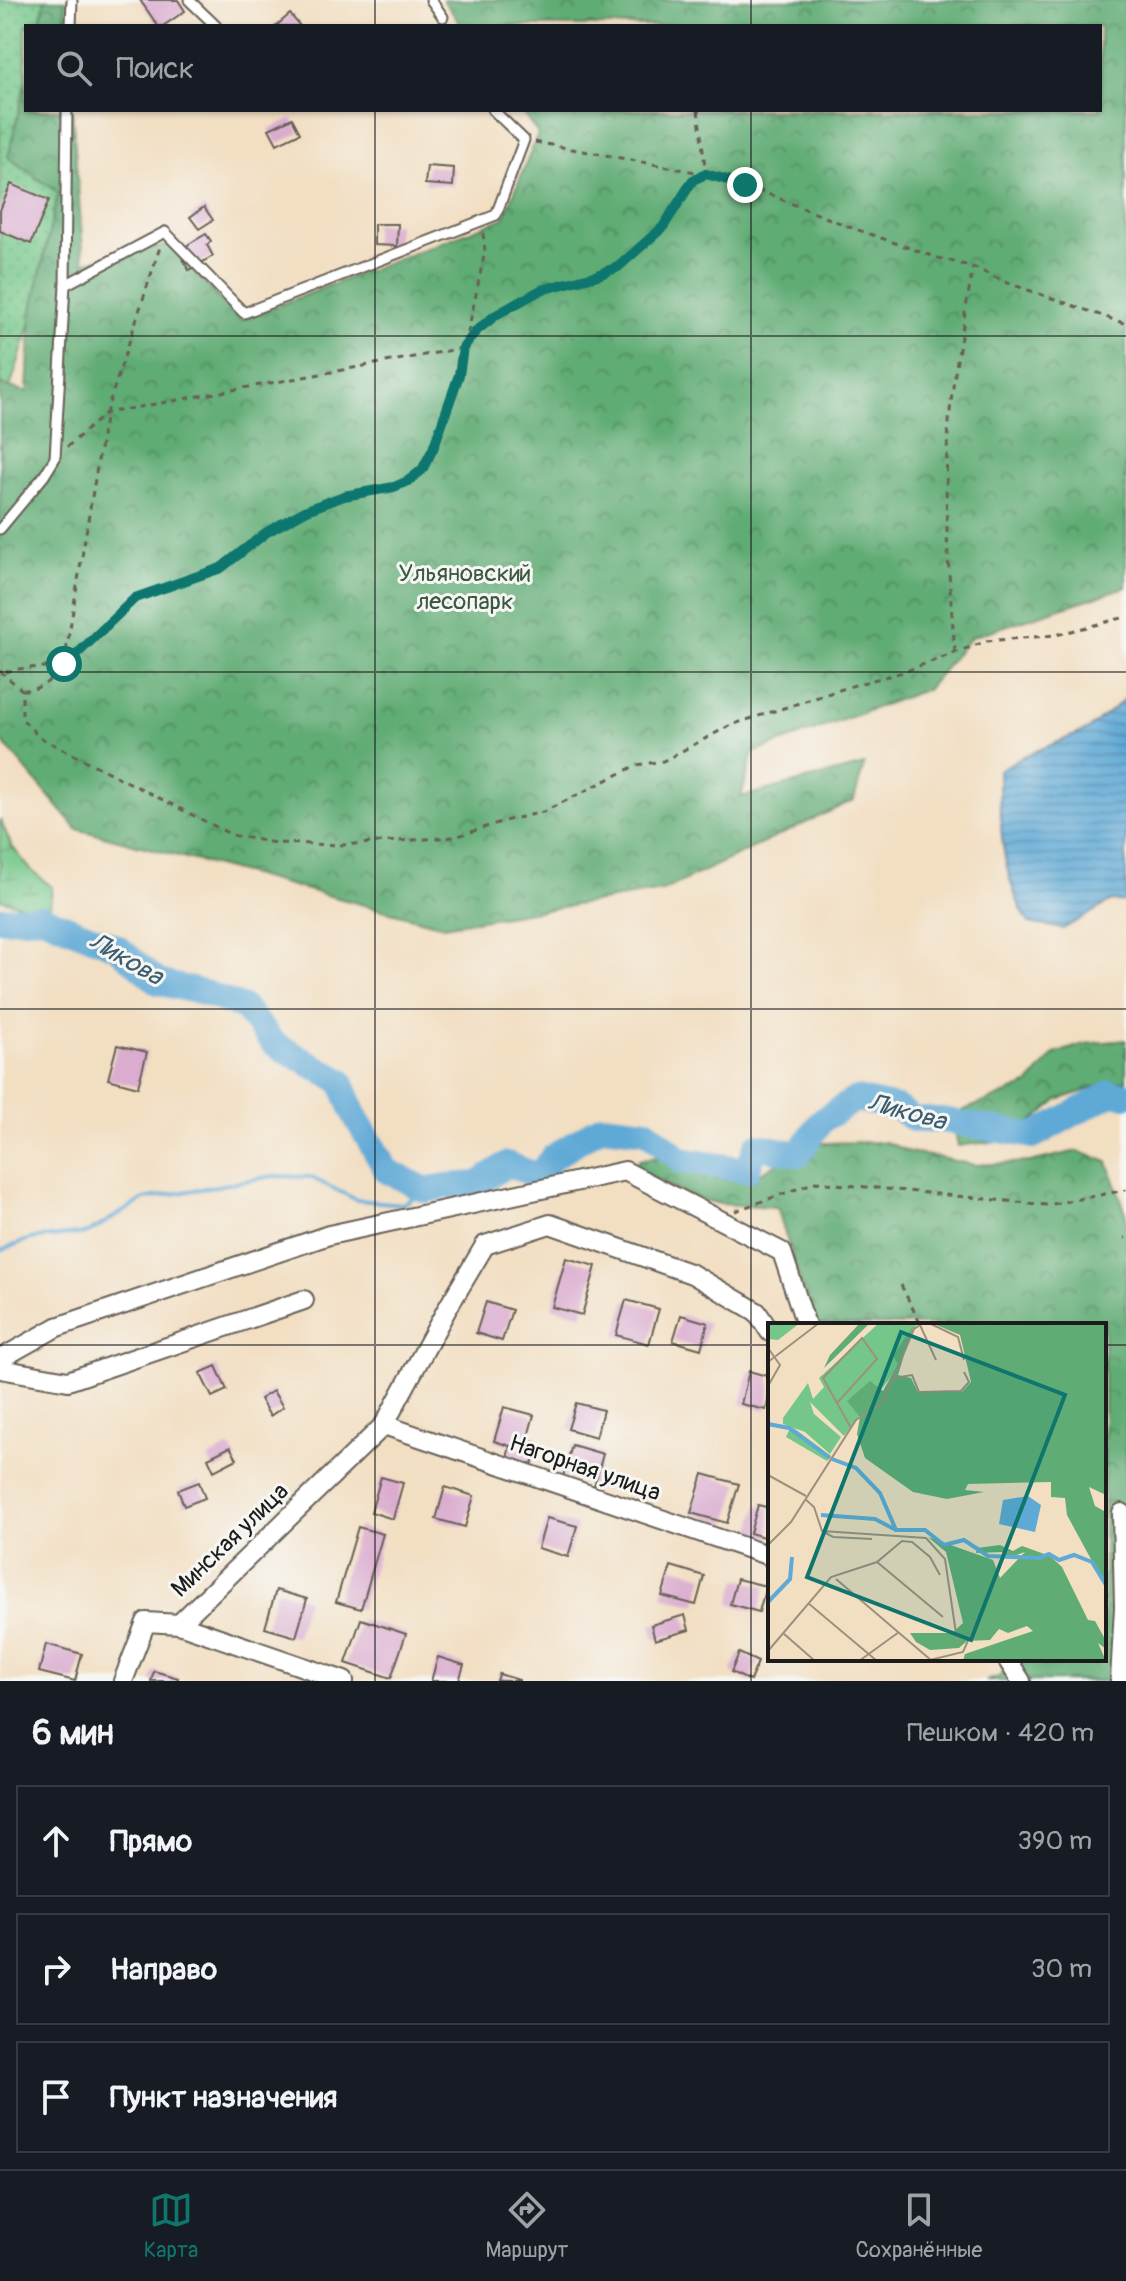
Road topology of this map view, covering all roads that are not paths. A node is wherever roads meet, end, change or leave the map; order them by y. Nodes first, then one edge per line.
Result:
1 (72, 0) edge
2 (189, 0) edge
3 (431, 0) edge
4 (443, 17) dead end
5 (71, 24) edge
6 (214, 24) edge
7 (67, 112) edge
8 (495, 112) edge
9 (65, 285) junction
10 (0, 529) edge
11 (304, 1300) dead end
12 (805, 1323) edge
13 (768, 1329) edge
14 (0, 1359) edge
15 (0, 1369) edge
16 (384, 1425) junction
17 (1123, 1519) edge
18 (768, 1555) edge
19 (179, 1624) junction
20 (1008, 1661) edge
21 (123, 1681) edge
22 (344, 1681) edge
23 (1021, 1681) edge
24 (1120, 1681) edge

1 - 5 lane
2 - 6 lane
3 - 4 lane
7 - 9 lane
8 - 9 lane
9 - 10 lane
11 - 15 street
12 - 14 street
13 - 16 street, Минская улица
16 - 18 street, Нагорная улица
16 - 19 street, Минская улица
17 - 24 street
19 - 21 street, Минская улица
19 - 22 street
20 - 23 street

